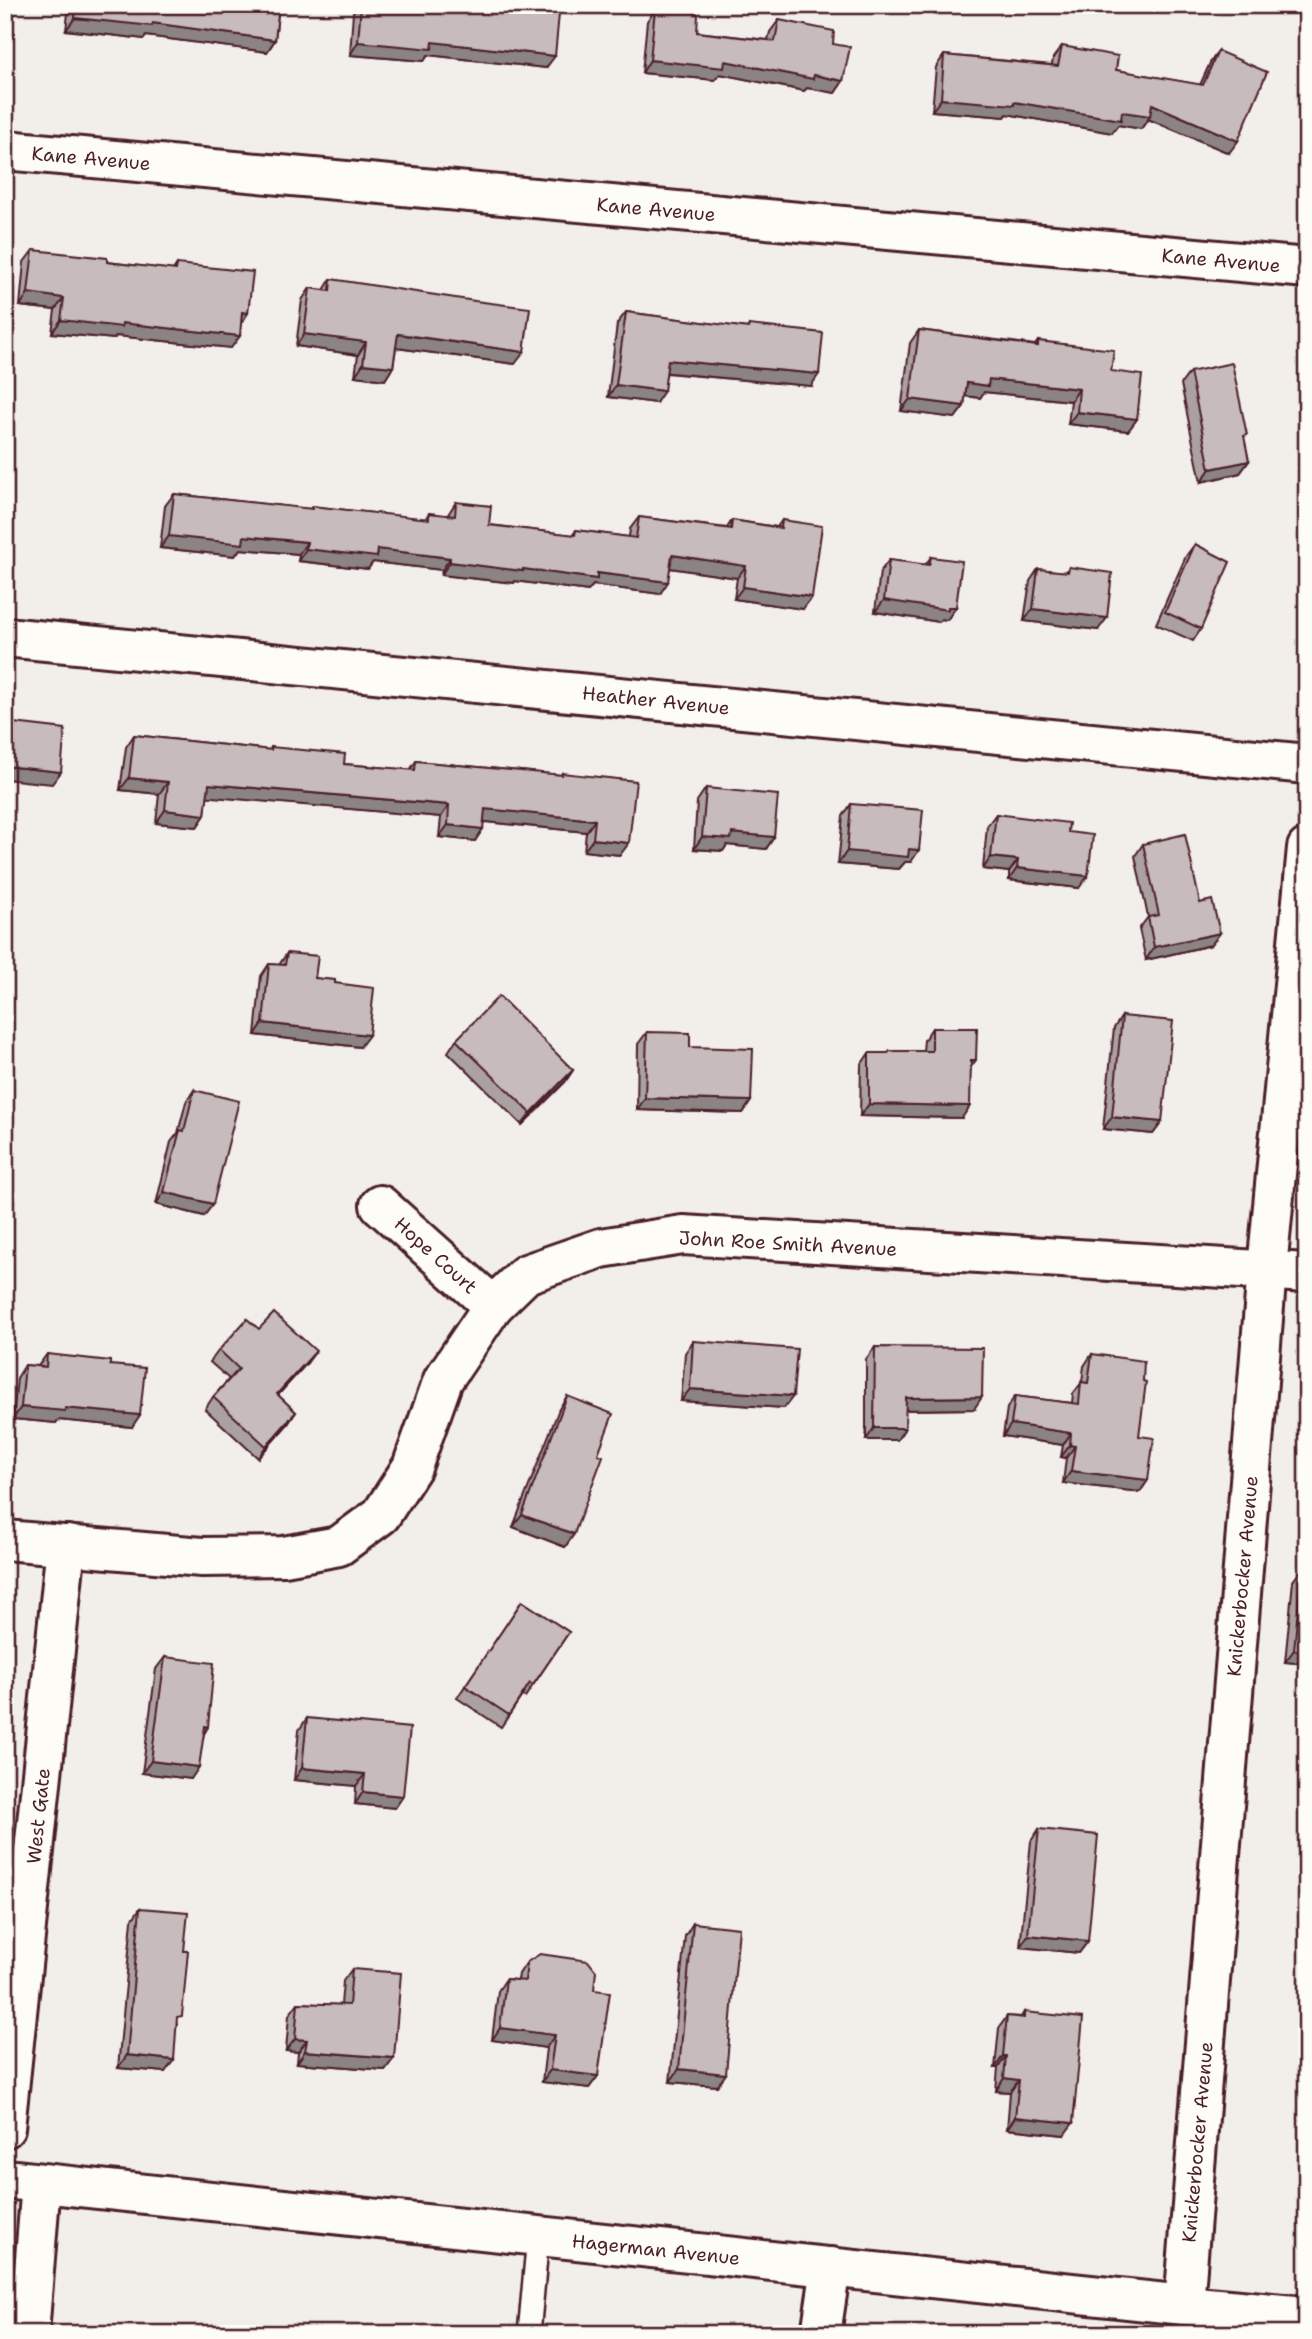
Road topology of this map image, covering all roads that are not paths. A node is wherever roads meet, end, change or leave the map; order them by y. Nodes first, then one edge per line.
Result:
1 (5, 150) edge
2 (1307, 268) edge
3 (5, 636) edge
4 (1307, 764) edge
5 (1307, 848) edge
6 (380, 1205) dead end
7 (1267, 1269) junction
8 (1307, 1273) edge
9 (492, 1306) junction
10 (5, 1539) edge
11 (66, 1545) junction
12 (5, 2128) edge
13 (23, 2181) edge
14 (538, 2236) junction
15 (831, 2267) junction
16 (1184, 2305) junction
17 (1307, 2316) edge
18 (29, 2334) edge
19 (529, 2334) edge
20 (821, 2334) edge

1 - 2 street, Kane Avenue
3 - 4 street, Heather Avenue
5 - 7 street, Knickerbocker Avenue
6 - 9 street, Hope Court
7 - 8 street, John Roe Smith Avenue
7 - 9 street, John Roe Smith Avenue
7 - 16 street, Knickerbocker Avenue
9 - 11 street, John Roe Smith Avenue
10 - 11 street, John Roe Smith Avenue
11 - 12 street, West Gate
13 - 14 street, Hagerman Avenue
13 - 18 street
14 - 15 street, Hagerman Avenue
14 - 19 lane
15 - 16 street, Hagerman Avenue
15 - 20 street
16 - 17 street, Hagerman Avenue

